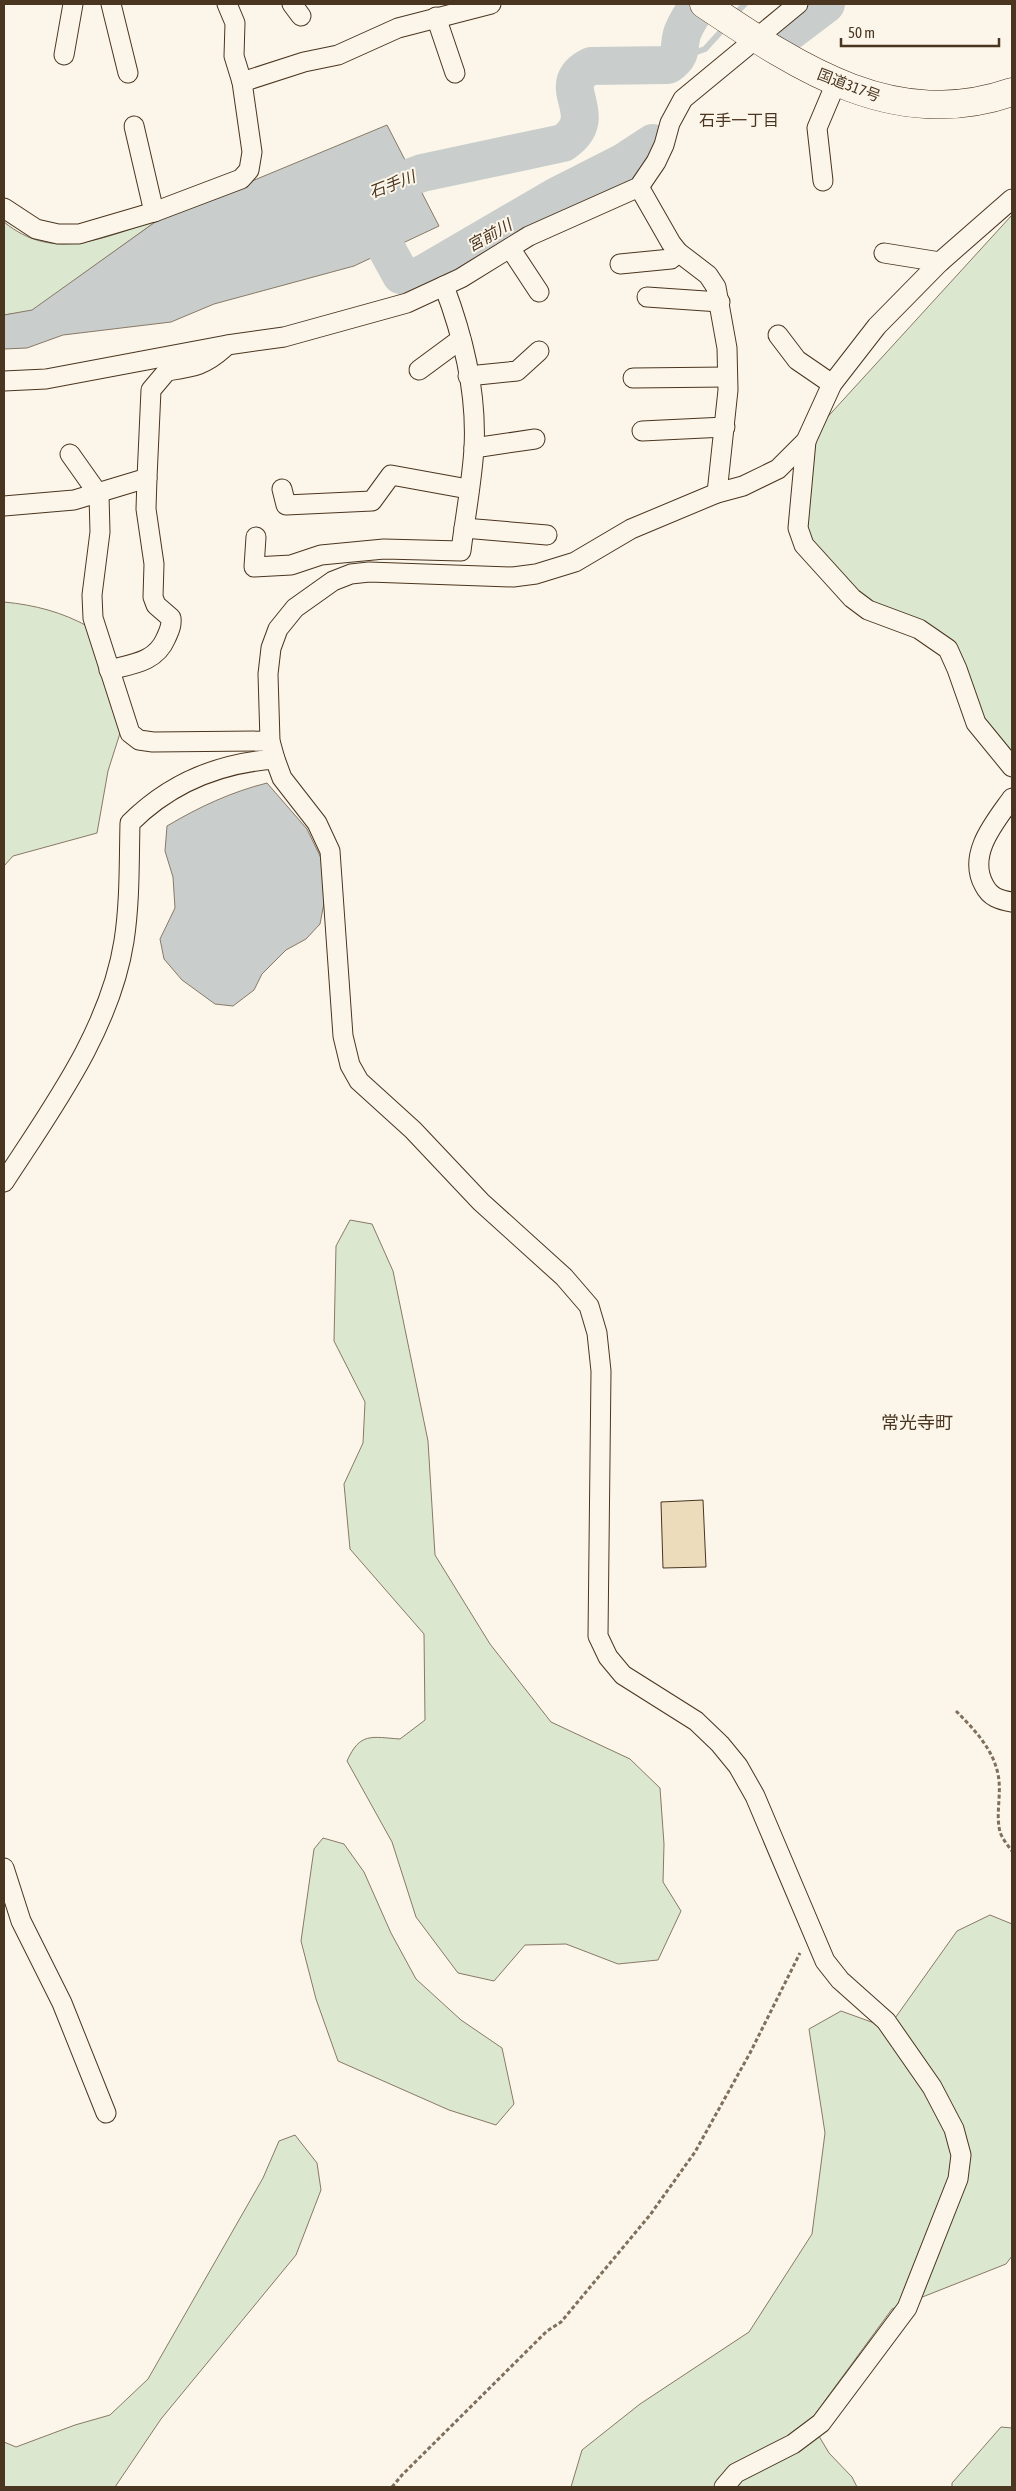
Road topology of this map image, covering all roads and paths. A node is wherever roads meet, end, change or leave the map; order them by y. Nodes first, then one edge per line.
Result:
1 (73, 4) edge
2 (111, 4) edge
3 (227, 4) edge
4 (491, 4) edge
5 (704, 4) edge
6 (798, 4) edge
7 (436, 17) junction
8 (747, 33) junction
9 (64, 55) dead end
10 (128, 72) dead end
11 (455, 73) dead end
12 (242, 82) junction
13 (836, 83) junction
14 (1012, 92) edge
15 (134, 126) dead end
16 (823, 181) dead end
17 (638, 187) junction
18 (1012, 199) edge
19 (4, 208) edge
20 (154, 212) junction
21 (510, 248) junction
22 (678, 252) junction
23 (884, 253) dead end
24 (940, 262) junction
25 (620, 264) dead end
26 (444, 286) junction
27 (539, 292) dead end
28 (647, 297) dead end
29 (720, 302) junction
30 (778, 335) dead end
31 (461, 339) junction
32 (227, 345) junction
33 (540, 351) dead end
34 (420, 370) dead end
35 (468, 376) junction
36 (727, 377) junction
37 (633, 378) dead end
38 (4, 381) edge
39 (832, 384) junction
40 (725, 427) junction
41 (642, 431) dead end
42 (534, 439) dead end
43 (806, 441) junction
44 (474, 448) junction
45 (70, 454) dead end
46 (147, 478) junction
47 (282, 489) dead end
48 (468, 490) junction
49 (717, 493) junction
50 (99, 494) junction
51 (4, 506) edge
52 (464, 528) junction
53 (547, 534) dead end
54 (256, 537) dead end
55 (109, 670) junction
56 (273, 750) junction
57 (1012, 767) edge
58 (1012, 798) edge
59 (1012, 902) edge
60 (4, 1182) edge
61 (956, 1710) dead end
62 (1012, 1851) edge
63 (4, 1868) edge
64 (811, 1924) junction
65 (106, 2113) dead end
66 (392, 2487) edge
67 (724, 2487) edge

1 - 9 street
2 - 10 street
3 - 12 street
4 - 7 street
5 - 8 highway, 国道317号
6 - 8 street
7 - 11 street
7 - 12 street
8 - 13 highway, 国道317号
8 - 17 street
12 - 20 street
13 - 14 highway, 国道317号
13 - 16 street
15 - 20 street
17 - 21 street
17 - 22 street
18 - 24 street
19 - 20 street
21 - 26 street
21 - 27 street
22 - 25 street
22 - 29 street
23 - 24 street
24 - 39 street
26 - 31 street
26 - 32 street
28 - 29 street
29 - 36 street
30 - 39 street
31 - 34 street
31 - 35 street
32 - 38 street
32 - 46 street
33 - 35 street
35 - 44 street
36 - 37 street
36 - 40 street
39 - 43 street
40 - 41 street
40 - 49 street
42 - 44 street
43 - 49 street
43 - 57 street
44 - 48 street
45 - 50 street
46 - 50 street
46 - 55 street
47 - 48 street
48 - 52 street
49 - 56 street
50 - 51 street
50 - 55 street
52 - 53 street
52 - 54 street
55 - 56 street
56 - 60 street
56 - 64 street
58 - 59 street
61 - 62 path
63 - 65 street
64 - 66 path
64 - 67 street

